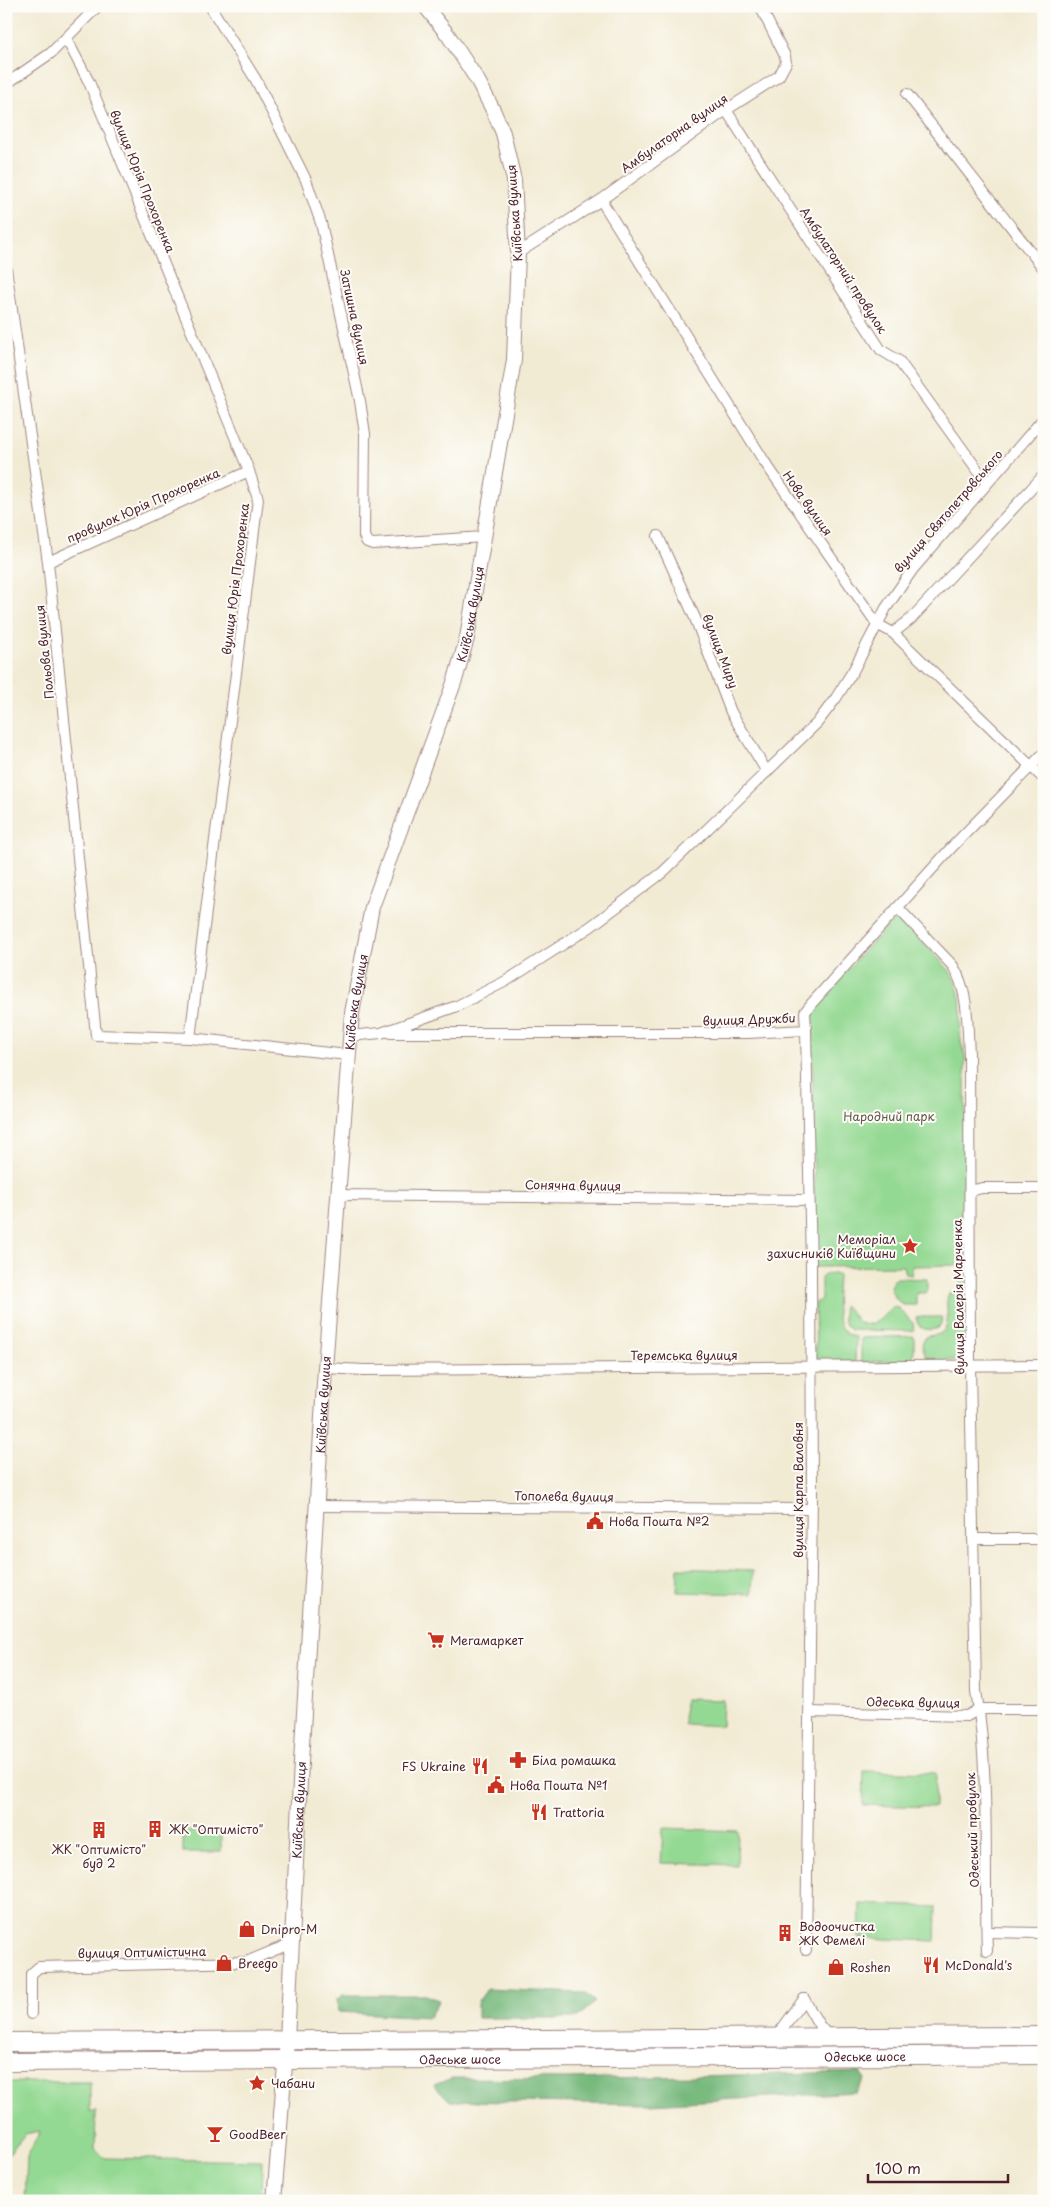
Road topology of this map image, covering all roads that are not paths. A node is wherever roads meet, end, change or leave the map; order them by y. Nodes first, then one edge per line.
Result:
1 (98, 6) edge
2 (210, 6) edge
3 (425, 6) edge
4 (760, 6) edge
5 (66, 38) junction
6 (6, 84) edge
7 (907, 94) dead end
8 (726, 110) junction
9 (601, 200) junction
10 (518, 253) junction
11 (6, 268) edge
12 (1044, 269) edge
13 (1044, 418) edge
14 (249, 471) junction
15 (1044, 475) edge
16 (987, 483) junction
17 (658, 536) dead end
18 (484, 537) junction
19 (48, 562) junction
20 (877, 624) junction
21 (893, 633) junction
22 (1044, 753) edge
23 (1030, 766) junction
24 (767, 772) junction
25 (1044, 779) edge
26 (898, 908) junction
27 (806, 1030) junction
28 (381, 1033) junction
29 (349, 1036) junction
30 (190, 1038) junction
31 (348, 1055) junction
32 (1044, 1188) edge
33 (970, 1191) junction
34 (337, 1195) junction
35 (809, 1200) junction
36 (970, 1365) junction
37 (1044, 1365) edge
38 (810, 1366) junction
39 (325, 1368) junction
40 (317, 1506) junction
41 (811, 1509) junction
42 (1044, 1539) edge
43 (973, 1540) junction
44 (979, 1709) junction
45 (1044, 1709) edge
46 (810, 1712) junction
47 (987, 1932) junction
48 (1044, 1933) edge
49 (292, 1944) junction
50 (806, 1950) dead end
51 (987, 1951) dead end
52 (32, 2014) dead end
53 (1044, 2036) edge
54 (776, 2037) junction
55 (830, 2038) junction
56 (287, 2040) junction
57 (6, 2042) edge
58 (1044, 2056) edge
59 (286, 2061) junction
60 (6, 2062) edge
61 (274, 2201) edge

1 - 5 street
2 - 18 street, Затишна вулиця
3 - 10 street, Київська вулиця
4 - 8 street, Амбулаторна вулиця
5 - 6 street
5 - 14 street, вулиця Юрія Прохоренка
7 - 12 street
8 - 9 street, Амбулаторна вулиця
8 - 16 street, Амбулаторний провулок
9 - 10 street, Амбулаторна вулиця
9 - 20 street, Нова вулиця
10 - 18 street, Київська вулиця
11 - 19 street, Польова вулиця
13 - 16 street, вулиця Святопетровського
14 - 19 street, провулок Юрія Прохоренка
14 - 30 street, вулиця Юрія Прохоренка
15 - 21 street
16 - 20 street, вулиця Святопетровського
17 - 24 street, вулиця Миру
18 - 29 street, Київська вулиця
19 - 30 street, Польова вулиця
20 - 21 street, Нова вулиця
20 - 24 street, вулиця Святопетровського
21 - 23 street, Нова вулиця
22 - 23 street, вулиця Дружби
23 - 25 street, Нова вулиця
23 - 26 street, вулиця Дружби
24 - 28 street, вулиця Святопетровського
26 - 27 street, вулиця Дружби
26 - 33 street, вулиця Валерія Марченка
27 - 28 street, вулиця Дружби
27 - 35 street, вулиця Карпа Валовня
28 - 29 street
29 - 31 street, Київська вулиця
30 - 31 street
31 - 34 street, Київська вулиця
32 - 33 street
33 - 36 street, вулиця Валерія Марченка
34 - 35 street, Сонячна вулиця
34 - 39 street, Київська вулиця
35 - 38 street, вулиця Карпа Валовня
36 - 37 street, Теремська вулиця
36 - 38 street, Теремська вулиця
36 - 43 street, вулиця Валерія Марченка
38 - 39 street, Теремська вулиця
38 - 41 street, вулиця Карпа Валовня
39 - 40 street, Київська вулиця
40 - 41 street, Тополева вулиця
40 - 49 street, Київська вулиця
41 - 46 street, вулиця Карпа Валовня
42 - 43 street
43 - 44 street, вулиця Валерія Марченка
44 - 45 street, Одеська вулиця
44 - 46 street, Одеська вулиця
44 - 47 street, Одеський провулок
46 - 50 street, вулиця Карпа Валовня
47 - 48 street
47 - 51 street, Одеський провулок
49 - 52 street, вулиця Оптимістична
49 - 56 street, Київська вулиця
53 - 55 highway, Одеське шосе
54 - 55 highway, Одеське шосе
54 - 55 street
54 - 56 highway, Одеське шосе
56 - 57 highway, Одеське шосе
56 - 59 street, Київська вулиця
58 - 59 highway, Одеське шосе
59 - 60 highway, Одеське шосе
59 - 61 street, Київська вулиця

